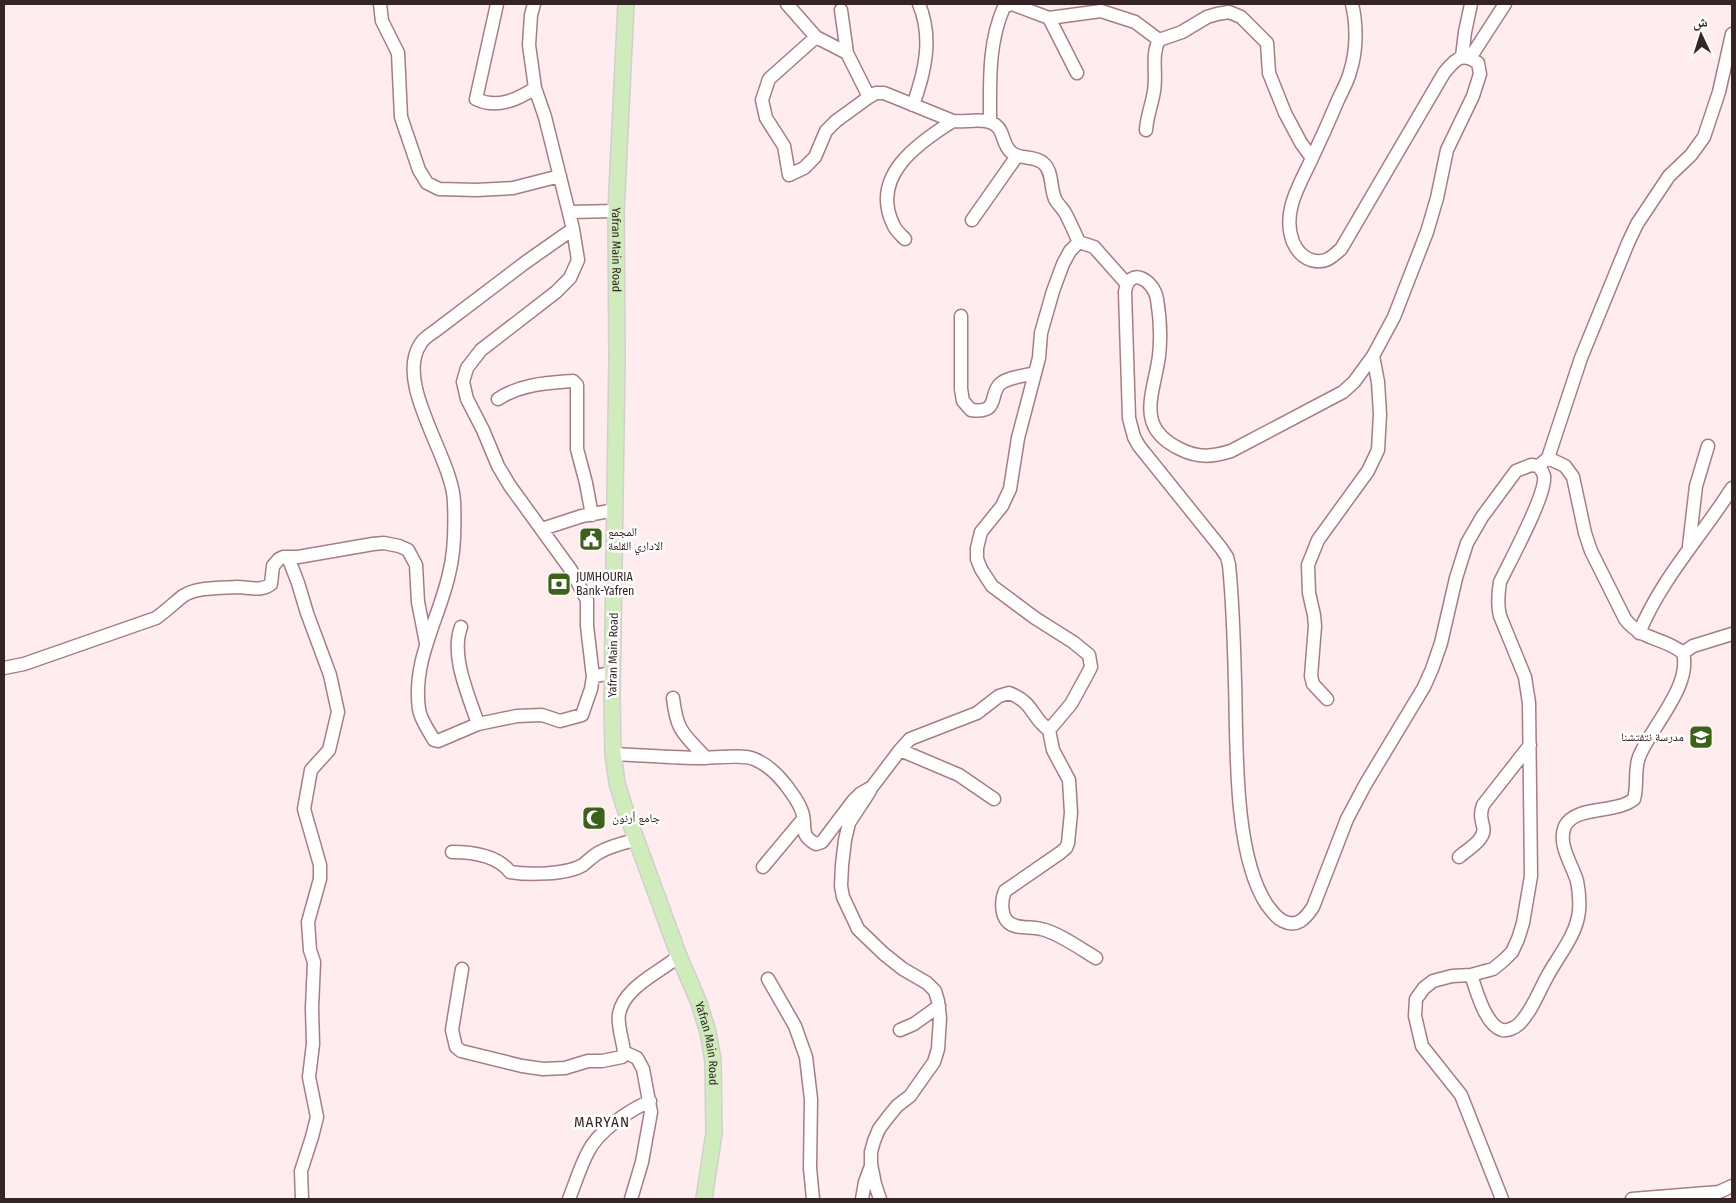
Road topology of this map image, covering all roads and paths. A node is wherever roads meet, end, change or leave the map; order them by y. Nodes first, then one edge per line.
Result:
1 (380, 4) edge
2 (497, 4) edge
3 (534, 4) edge
4 (626, 4) edge
5 (787, 4) edge
6 (918, 4) edge
7 (1012, 4) edge
8 (1352, 4) edge
9 (1471, 4) edge
10 (1505, 4) edge
11 (1099, 7) edge
12 (841, 10) dead end
13 (1049, 18) junction
14 (1732, 34) edge
15 (816, 37) junction
16 (1159, 40) junction
17 (847, 53) junction
18 (1466, 57) junction
19 (1077, 73) dead end
20 (535, 88) junction
21 (869, 97) junction
22 (913, 105) junction
23 (990, 120) junction
24 (953, 121) junction
25 (1146, 130) dead end
26 (1016, 156) junction
27 (1312, 158) junction
28 (560, 176) junction
29 (616, 211) junction
30 (569, 212) junction
31 (972, 220) dead end
32 (573, 229) junction
33 (905, 239) dead end
34 (1079, 242) junction
35 (1126, 283) junction
36 (961, 316) dead end
37 (1373, 356) junction
38 (1035, 373) junction
39 (498, 399) dead end
40 (1708, 446) dead end
41 (1543, 462) junction
42 (1732, 488) edge
43 (615, 510) junction
44 (592, 514) junction
45 (542, 529) junction
46 (1689, 548) junction
47 (288, 557) junction
48 (461, 627) dead end
49 (1639, 633) junction
50 (1732, 634) edge
51 (426, 645) junction
52 (1683, 653) junction
53 (4, 668) edge
54 (613, 672) junction
55 (594, 677) junction
56 (673, 698) dead end
57 (1327, 699) dead end
58 (478, 724) junction
59 (1049, 730) junction
60 (1530, 745) junction
61 (900, 750) junction
62 (613, 754) junction
63 (706, 758) junction
64 (872, 787) junction
65 (994, 799) dead end
66 (804, 819) junction
67 (635, 840) junction
68 (452, 852) dead end
69 (1459, 856) dead end
70 (763, 867) dead end
71 (679, 956) junction
72 (1096, 958) dead end
73 (462, 969) dead end
74 (1471, 975) junction
75 (768, 980) dead end
76 (939, 1006) junction
77 (900, 1030) dead end
78 (624, 1052) junction
79 (650, 1101) junction
80 (871, 1164) junction
81 (1732, 1186) edge
82 (302, 1199) edge
83 (569, 1199) edge
84 (631, 1199) edge
85 (704, 1199) edge
86 (813, 1199) edge
87 (862, 1199) edge
88 (880, 1199) edge
89 (1502, 1199) edge
90 (1632, 1199) edge

1 - 28 street
2 - 20 street
3 - 20 street
4 - 29 main road, Yafran Main Road
5 - 15 street
6 - 22 street
7 - 13 street
7 - 23 street
8 - 27 street
9 - 18 street
10 - 18 street
11 - 13 street
11 - 16 street
12 - 17 street
13 - 19 street
14 - 41 street
15 - 17 street
15 - 21 street
16 - 25 street
16 - 27 street
17 - 21 street
18 - 27 street
18 - 37 street
20 - 28 street
21 - 22 street
22 - 24 street
23 - 24 street
23 - 26 street
24 - 33 street
26 - 31 street
26 - 34 street
28 - 30 street
29 - 30 street
29 - 43 main road, Yafran Main Road
30 - 32 street
32 - 45 street
32 - 51 street
34 - 35 street
34 - 38 street
35 - 37 street
35 - 41 street
36 - 38 street
37 - 57 street
38 - 59 street
39 - 44 street
40 - 46 street
41 - 49 street
41 - 60 street
42 - 46 street
43 - 44 street
43 - 54 main road, Yafran Main Road
44 - 45 street
45 - 55 street
46 - 49 street
47 - 51 street
47 - 53 street
47 - 82 street
48 - 58 street
49 - 52 street
50 - 52 street
51 - 58 street
52 - 74 street
54 - 55 street
54 - 62 main road, Yafran Main Road
55 - 58 street
56 - 63 street
59 - 61 street
59 - 72 street
60 - 69 street
60 - 74 street
61 - 64 street
61 - 65 street
62 - 63 street
62 - 67 main road, Yafran Main Road
63 - 66 street
64 - 66 street
64 - 76 street
66 - 70 street
67 - 68 street
67 - 71 main road, Yafran Main Road
71 - 78 street
71 - 85 main road, Yafran Main Road
73 - 78 street
74 - 89 street
75 - 86 street
76 - 77 street
76 - 80 street
78 - 79 street
79 - 83 street
79 - 84 street
80 - 87 street
80 - 88 street
81 - 90 street

